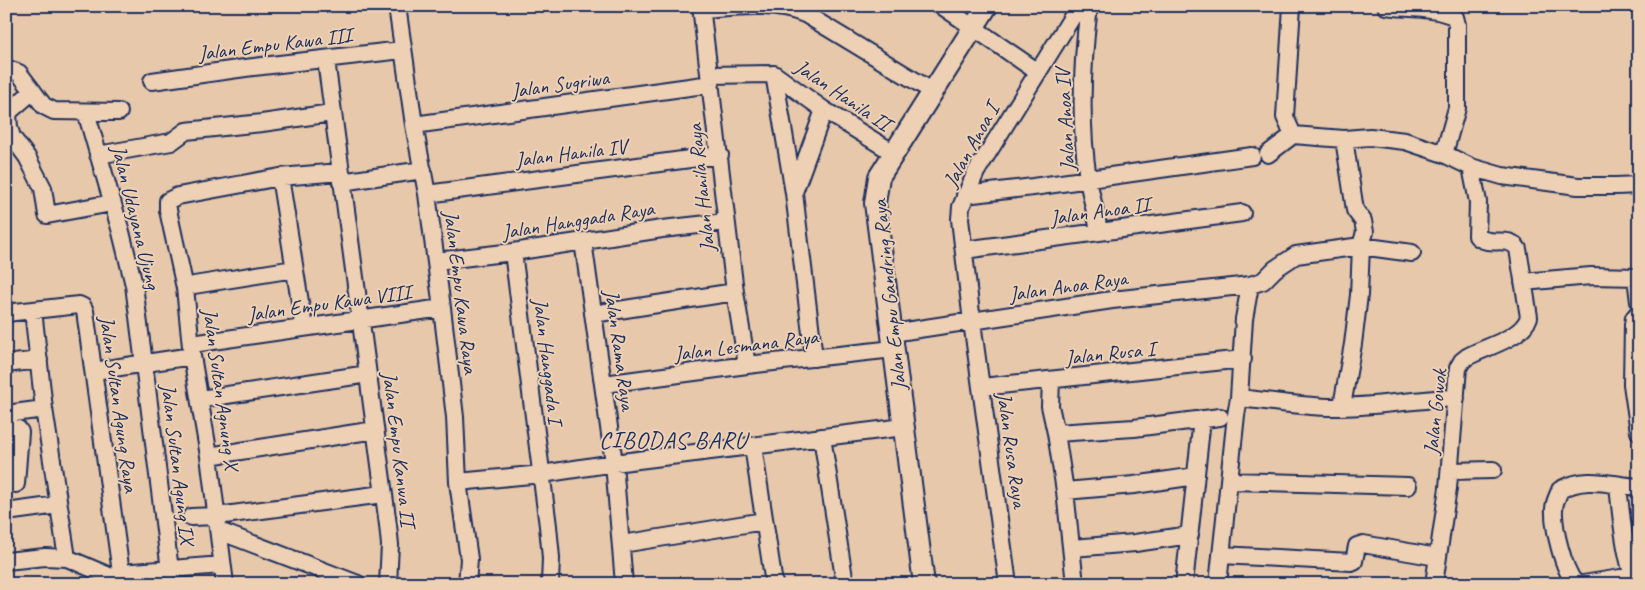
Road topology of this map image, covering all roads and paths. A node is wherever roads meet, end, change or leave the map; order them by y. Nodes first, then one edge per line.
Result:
1 (397, 6) edge
2 (942, 6) edge
3 (987, 6) edge
4 (1079, 6) edge
5 (1089, 6) edge
6 (1292, 6) edge
7 (1386, 6) edge
8 (701, 8) edge
9 (1439, 9) edge
10 (973, 27) junction
11 (402, 50) junction
12 (326, 60) junction
13 (6, 68) edge
14 (1038, 72) junction
15 (774, 74) junction
16 (710, 80) junction
17 (152, 81) dead end
18 (33, 91) junction
19 (932, 91) junction
20 (824, 110) junction
21 (86, 112) junction
22 (120, 112) dead end
23 (332, 112) junction
24 (414, 125) junction
25 (1293, 135) junction
26 (1344, 139) junction
27 (894, 153) junction
28 (1268, 154) dead end
29 (1444, 154) junction
30 (98, 155) junction
31 (720, 155) junction
32 (1252, 156) dead end
33 (1471, 167) junction
34 (423, 170) junction
35 (280, 177) junction
36 (341, 177) junction
37 (1088, 179) junction
38 (1639, 184) edge
39 (427, 194) junction
40 (794, 194) junction
41 (965, 195) junction
42 (112, 203) junction
43 (1242, 214) dead end
44 (726, 222) junction
45 (1099, 231) junction
46 (583, 241) junction
47 (1360, 246) junction
48 (964, 250) junction
49 (513, 252) junction
50 (1412, 253) dead end
51 (436, 261) junction
52 (294, 270) junction
53 (1637, 277) edge
54 (1522, 282) junction
55 (1250, 285) junction
56 (185, 288) junction
57 (735, 292) junction
58 (1639, 302) edge
59 (442, 308) junction
60 (33, 310) junction
61 (1639, 312) edge
62 (6, 313) edge
63 (593, 314) junction
64 (361, 320) junction
65 (972, 322) junction
66 (304, 327) junction
67 (893, 341) junction
68 (192, 350) junction
69 (814, 358) junction
70 (1243, 359) junction
71 (39, 360) junction
72 (6, 364) edge
73 (143, 364) junction
74 (747, 365) junction
75 (94, 371) junction
76 (368, 374) junction
77 (1051, 380) junction
78 (604, 384) junction
79 (982, 387) junction
80 (1239, 398) junction
81 (1456, 398) junction
82 (200, 399) junction
83 (1342, 406) junction
84 (44, 409) junction
85 (6, 414) edge
86 (1220, 417) dead end
87 (1202, 419) junction
88 (6, 426) edge
89 (904, 427) junction
90 (375, 430) junction
91 (1639, 432) edge
92 (1056, 433) junction
93 (822, 436) junction
94 (753, 446) junction
95 (209, 456) junction
96 (614, 463) junction
97 (1493, 470) dead end
98 (1450, 471) junction
99 (542, 474) junction
100 (1196, 476) junction
101 (1229, 481) junction
102 (458, 482) junction
103 (16, 484) dead end
104 (1618, 485) junction
105 (1408, 486) dead end
106 (1639, 487) edge
107 (1065, 491) junction
108 (383, 494) junction
109 (58, 505) junction
110 (6, 512) edge
111 (190, 517) dead end
112 (764, 522) junction
113 (218, 523) junction
114 (1190, 535) junction
115 (622, 544) junction
116 (1072, 548) junction
117 (1221, 555) junction
118 (1437, 557) junction
119 (66, 558) junction
120 (6, 561) edge
121 (222, 565) junction
122 (170, 570) junction
123 (1636, 578) edge
124 (122, 580) edge
125 (225, 584) edge
126 (358, 584) edge
127 (388, 584) edge
128 (467, 584) edge
129 (550, 584) edge
130 (624, 584) edge
131 (774, 584) edge
132 (844, 584) edge
133 (924, 584) edge
134 (1008, 584) edge
135 (1075, 584) edge
136 (1184, 584) edge
137 (1218, 584) edge
138 (1434, 584) edge
139 (1582, 584) edge

1 - 11 street, Jalan Empu Kawa Raya
2 - 10 street
3 - 10 street, Jalan Empu Gandring Raya
4 - 14 street, Jalan Anoa I
5 - 37 street, Jalan Anoa IV
6 - 25 street
7 - 9 street
8 - 16 street, Jalan Hanila Raya
8 - 19 street
9 - 29 street
10 - 14 street
10 - 19 street, Jalan Empu Gandring Raya
11 - 12 street, Jalan Empu Kawa III
11 - 24 street, Jalan Empu Kawa Raya
12 - 17 street, Jalan Empu Kawa III
12 - 23 street, Jalan Empu Kanwa II
13 - 18 street
14 - 41 street, Jalan Anoa I
15 - 16 street, Jalan Hanila II
15 - 20 street, Jalan Hanila II
15 - 40 street
16 - 24 street, Jalan Sugriwa
16 - 31 street, Jalan Hanila Raya
18 - 21 street
18 - 42 street
19 - 27 street, Jalan Empu Gandring Raya
20 - 27 street, Jalan Hanila II
20 - 40 street
21 - 22 street
21 - 30 street, Jalan Udayana Ujung
23 - 30 street
23 - 36 street, Jalan Empu Kanwa II
24 - 34 street, Jalan Empu Kawa Raya
25 - 26 street
25 - 28 street
26 - 29 street
26 - 47 street
27 - 67 street, Jalan Empu Gandring Raya
29 - 33 street
30 - 42 street, Jalan Udayana Ujung
31 - 39 street, Jalan Hanila IV
31 - 44 street, Jalan Hanila Raya
32 - 37 street
33 - 38 street
33 - 54 street, Jalan Gowok
34 - 36 street
34 - 39 street, Jalan Empu Kawa Raya
35 - 36 street
35 - 52 street
35 - 56 street, Jalan Sultan Agnung X
36 - 64 street, Jalan Empu Kanwa II
37 - 41 street
37 - 45 street, Jalan Anoa IV
39 - 51 street, Jalan Empu Kawa Raya
40 - 69 street
41 - 48 street, Jalan Anoa I
42 - 73 street, Jalan Udayana Ujung
43 - 45 street, Jalan Anoa II
44 - 46 street, Jalan Hanggada Raya
44 - 57 street, Jalan Hanila Raya
45 - 48 street, Jalan Anoa II
46 - 49 street, Jalan Hanggada Raya
46 - 63 street, Jalan Rama Raya
47 - 50 street
47 - 55 street
47 - 83 street
48 - 65 street, Jalan Anoa I
49 - 51 street, Jalan Hanggada Raya
49 - 99 street, Jalan Hanggada I
51 - 59 street, Jalan Empu Kawa Raya
52 - 56 street
52 - 66 street
53 - 54 street
53 - 58 street
54 - 81 street, Jalan Gowok
55 - 65 street, Jalan Anoa Raya
55 - 70 street
56 - 68 street, Jalan Sultan Agnung X
57 - 63 street
57 - 74 street, Jalan Hanila Raya
59 - 64 street, Jalan Empu Kawa VIII
59 - 102 street, Jalan Empu Kawa Raya
60 - 62 street, Jalan Sultan Agung Raya
60 - 71 street
60 - 75 street, Jalan Sultan Agung Raya
61 - 91 street
63 - 78 street, Jalan Rama Raya
64 - 66 street, Jalan Empu Kawa VIII
64 - 76 street, Jalan Empu Kanwa II
65 - 67 street, Jalan Anoa Raya
65 - 79 street, Jalan Rusa Raya
66 - 68 street, Jalan Empu Kawa VIII
67 - 69 street, Jalan Lesmana Raya
67 - 89 street, Jalan Empu Gandring Raya
68 - 73 street, Jalan Empu Kawa VIII
68 - 82 street, Jalan Sultan Agnung X
69 - 74 street, Jalan Lesmana Raya
70 - 77 street, Jalan Rusa I
70 - 80 street
71 - 72 street
71 - 84 street
73 - 75 street, Jalan Empu Kawa VIII
73 - 122 street, Jalan Sultan Agung IX
74 - 78 street, Jalan Lesmana Raya
75 - 124 street, Jalan Sultan Agung Raya
76 - 82 street
76 - 90 street, Jalan Empu Kanwa II
77 - 79 street, Jalan Rusa I
77 - 92 street
78 - 96 street, Jalan Rama Raya
79 - 134 street, Jalan Rusa Raya
80 - 83 street
80 - 101 street
81 - 83 street
81 - 98 street, Jalan Gowok
82 - 95 street, Jalan Sultan Agnung X
84 - 85 street
84 - 109 street
86 - 87 street
87 - 92 street
87 - 100 street
88 - 103 street
89 - 93 street
89 - 133 street, Jalan Empu Gandring Raya
90 - 95 street
90 - 108 street, Jalan Empu Kanwa II
92 - 107 street
93 - 94 street
93 - 132 street
94 - 96 street
94 - 112 street
95 - 113 street, Jalan Sultan Agnung X
96 - 99 street
96 - 115 street, Jalan Rama Raya
97 - 98 street
98 - 118 street, Jalan Gowok
99 - 102 street
99 - 129 street, Jalan Hanggada I
100 - 107 street
100 - 114 street
101 - 105 street
101 - 117 street
102 - 128 street, Jalan Empu Kawa Raya
104 - 106 street
104 - 123 street
104 - 139 street
107 - 116 street
108 - 113 street
108 - 127 street, Jalan Empu Kanwa II
109 - 110 street
109 - 119 street
111 - 113 street
112 - 115 street
112 - 131 street
113 - 121 street, Jalan Sultan Agnung X
113 - 126 street
114 - 116 street
114 - 136 street
115 - 130 street, Jalan Rama Raya
116 - 135 street
117 - 118 street
117 - 137 street
118 - 138 street, Jalan Gowok
119 - 120 street
119 - 124 street
121 - 122 street, Jalan Sultan Agung IX
121 - 125 street, Jalan Sultan Agnung X
122 - 124 street, Jalan Sultan Agung IX
123 - 139 street

